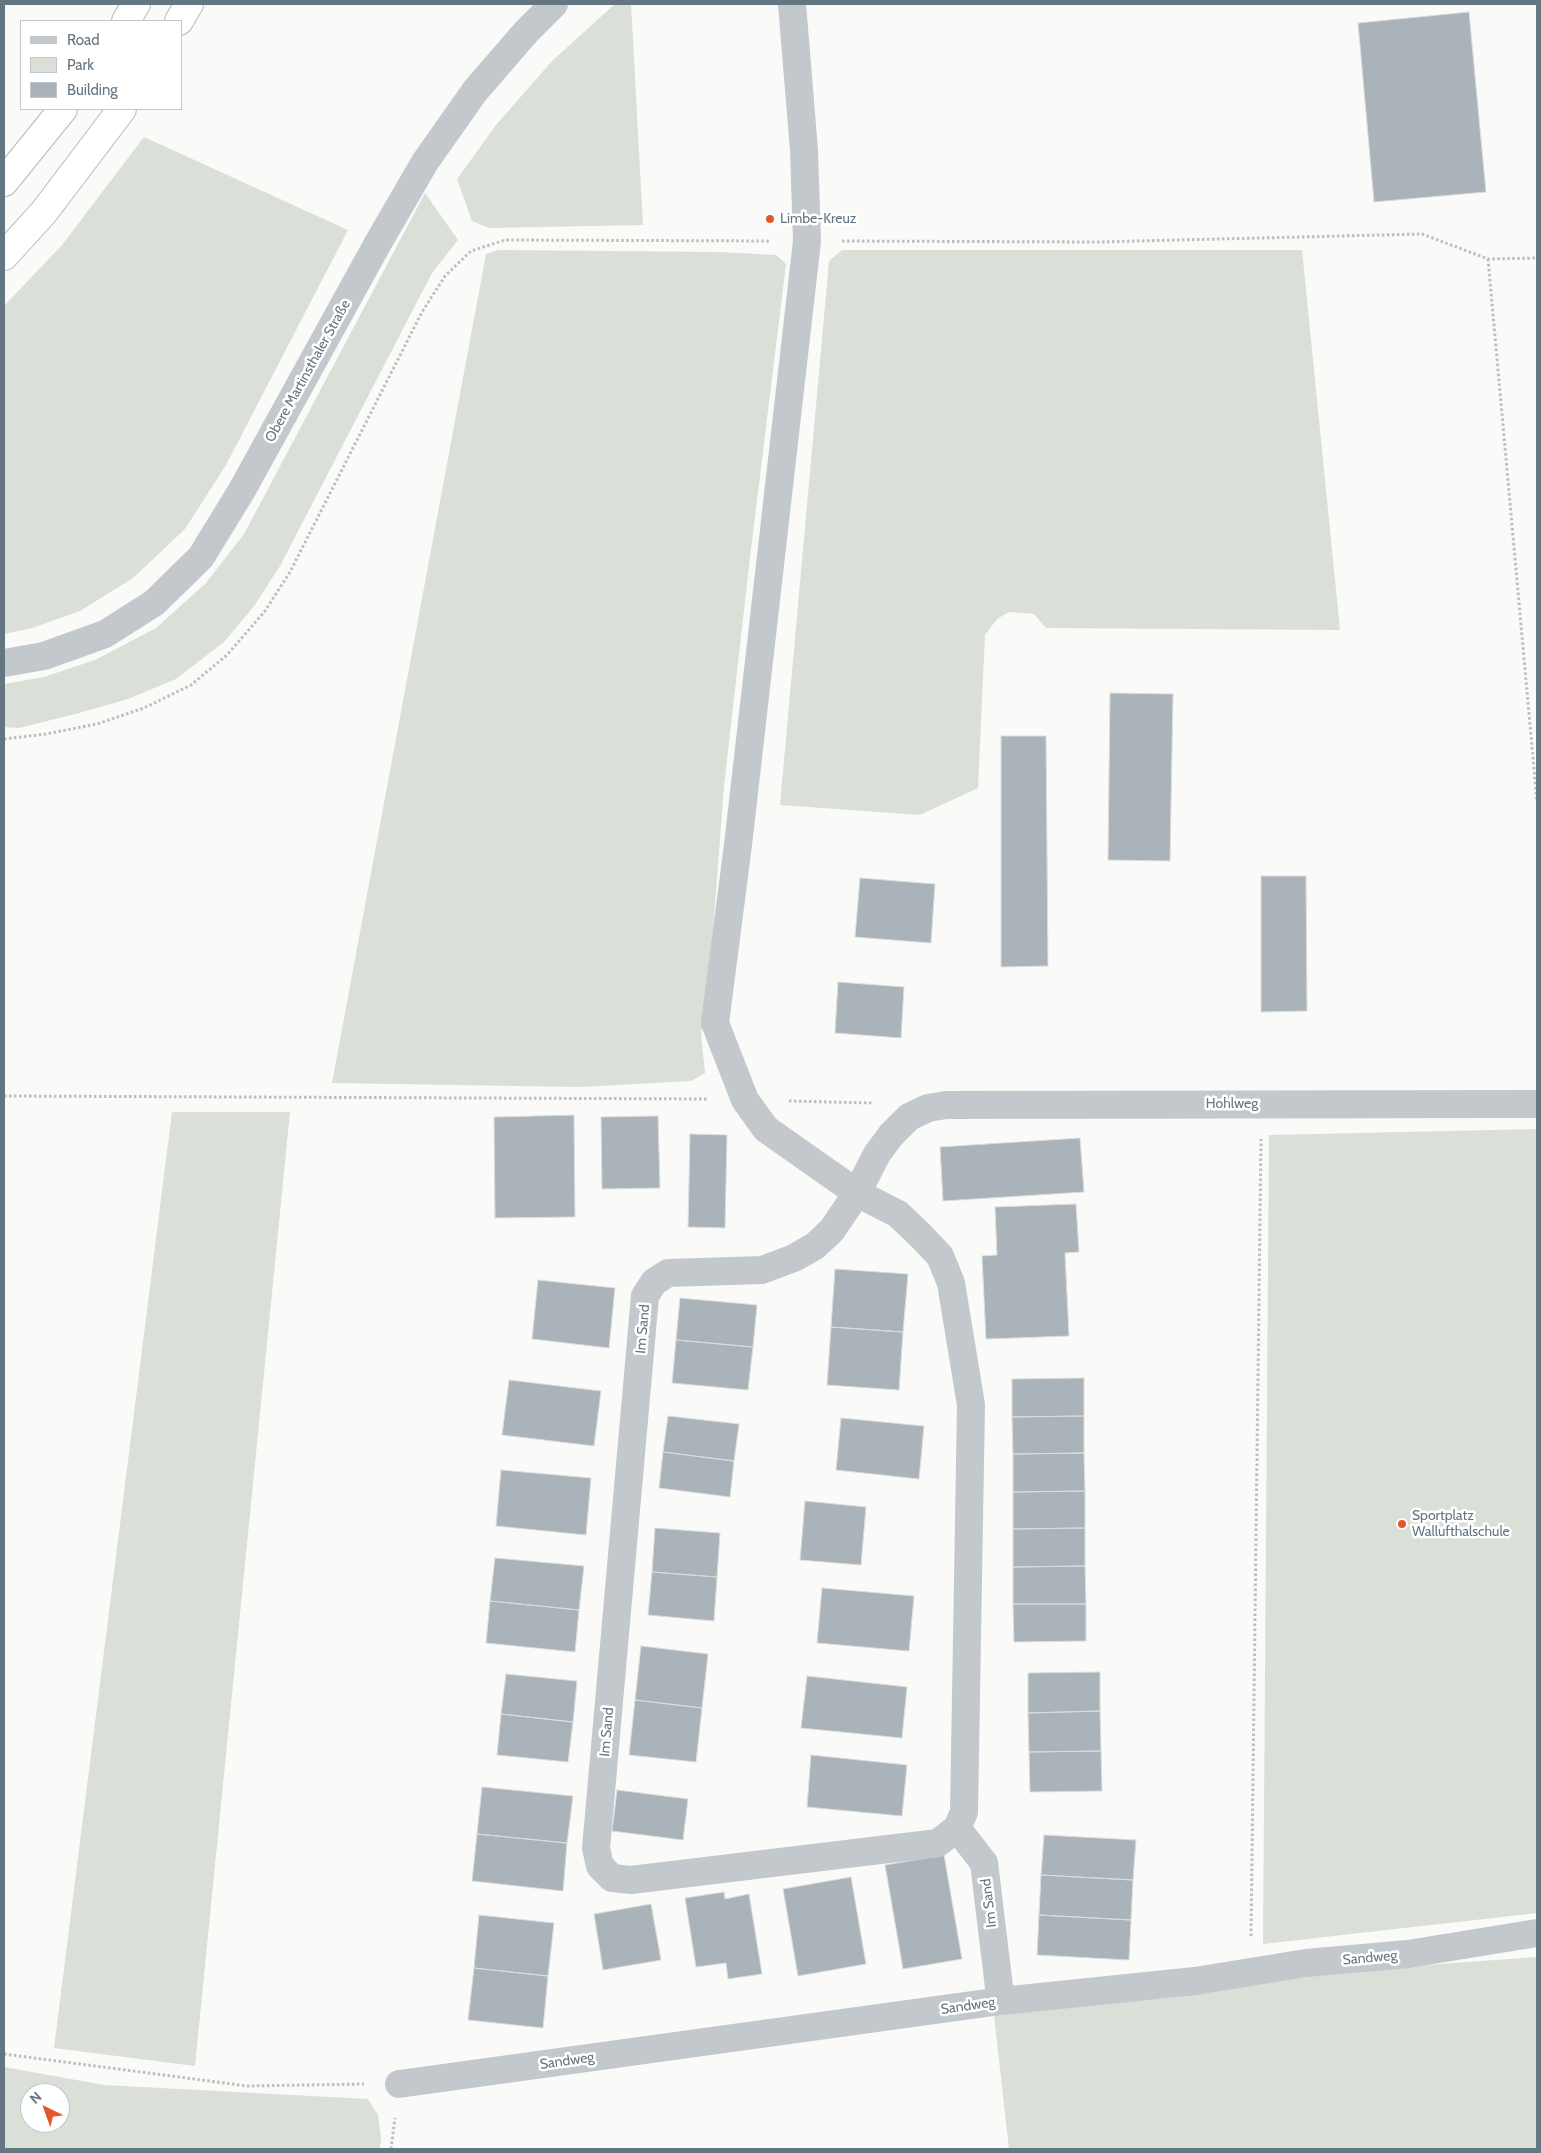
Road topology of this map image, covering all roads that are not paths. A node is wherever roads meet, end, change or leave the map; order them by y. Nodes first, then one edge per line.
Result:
1 (136, 4) edge
2 (189, 4) edge
3 (554, 4) edge
4 (792, 4) edge
5 (127, 20) edge
6 (180, 20) edge
7 (62, 110) edge
8 (121, 110) edge
9 (4, 182) edge
10 (4, 256) edge
11 (4, 663) edge
12 (1537, 1104) edge
13 (928, 1108) joint
14 (857, 1193) junction
15 (957, 1828) junction
16 (1537, 1932) edge
17 (999, 1987) dead end
18 (399, 2084) road end

1 - 5 highway
2 - 6 highway
3 - 11 street, Obere Martinsthaler Straße
4 - 14 street
7 - 9 highway
8 - 10 highway
12 - 13 street, Hohlweg
13 - 14 street, Im Sand
14 - 15 street
14 - 15 street, Im Sand
15 - 17 street, Im Sand
16 - 18 street, Sandweg

